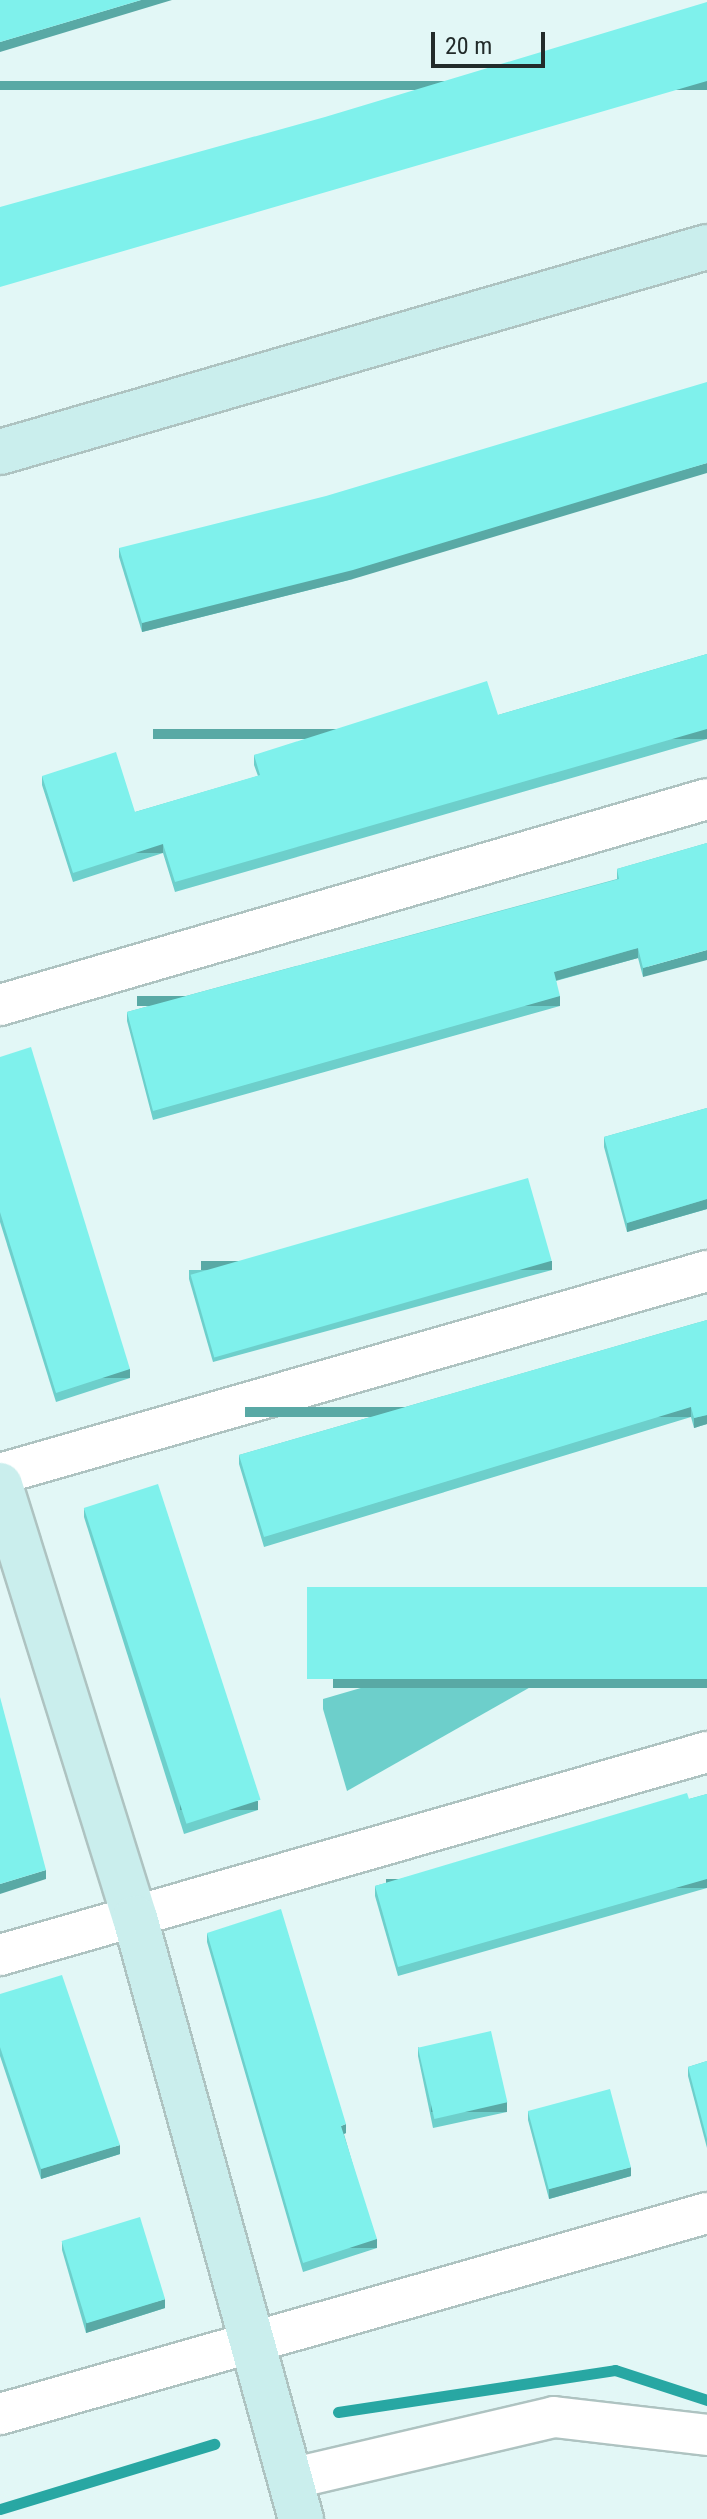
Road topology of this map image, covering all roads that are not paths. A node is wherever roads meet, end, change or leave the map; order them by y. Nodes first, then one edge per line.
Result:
1 (707, 247) edge
2 (0, 452) edge
3 (707, 799) edge
4 (0, 1005) edge
5 (707, 1271) edge
6 (0, 1474) edge
7 (0, 1485) edge
8 (707, 1752) edge
9 (135, 1918) junction
10 (0, 1955) edge
11 (707, 2213) edge
12 (255, 2340) junction
13 (0, 2414) edge
14 (707, 2435) edge
15 (296, 2499) edge

1 - 2 street
3 - 4 street
5 - 6 street
7 - 9 street
8 - 9 street
9 - 10 street
9 - 12 street
11 - 12 street
12 - 13 street
12 - 15 street
14 - 15 street

